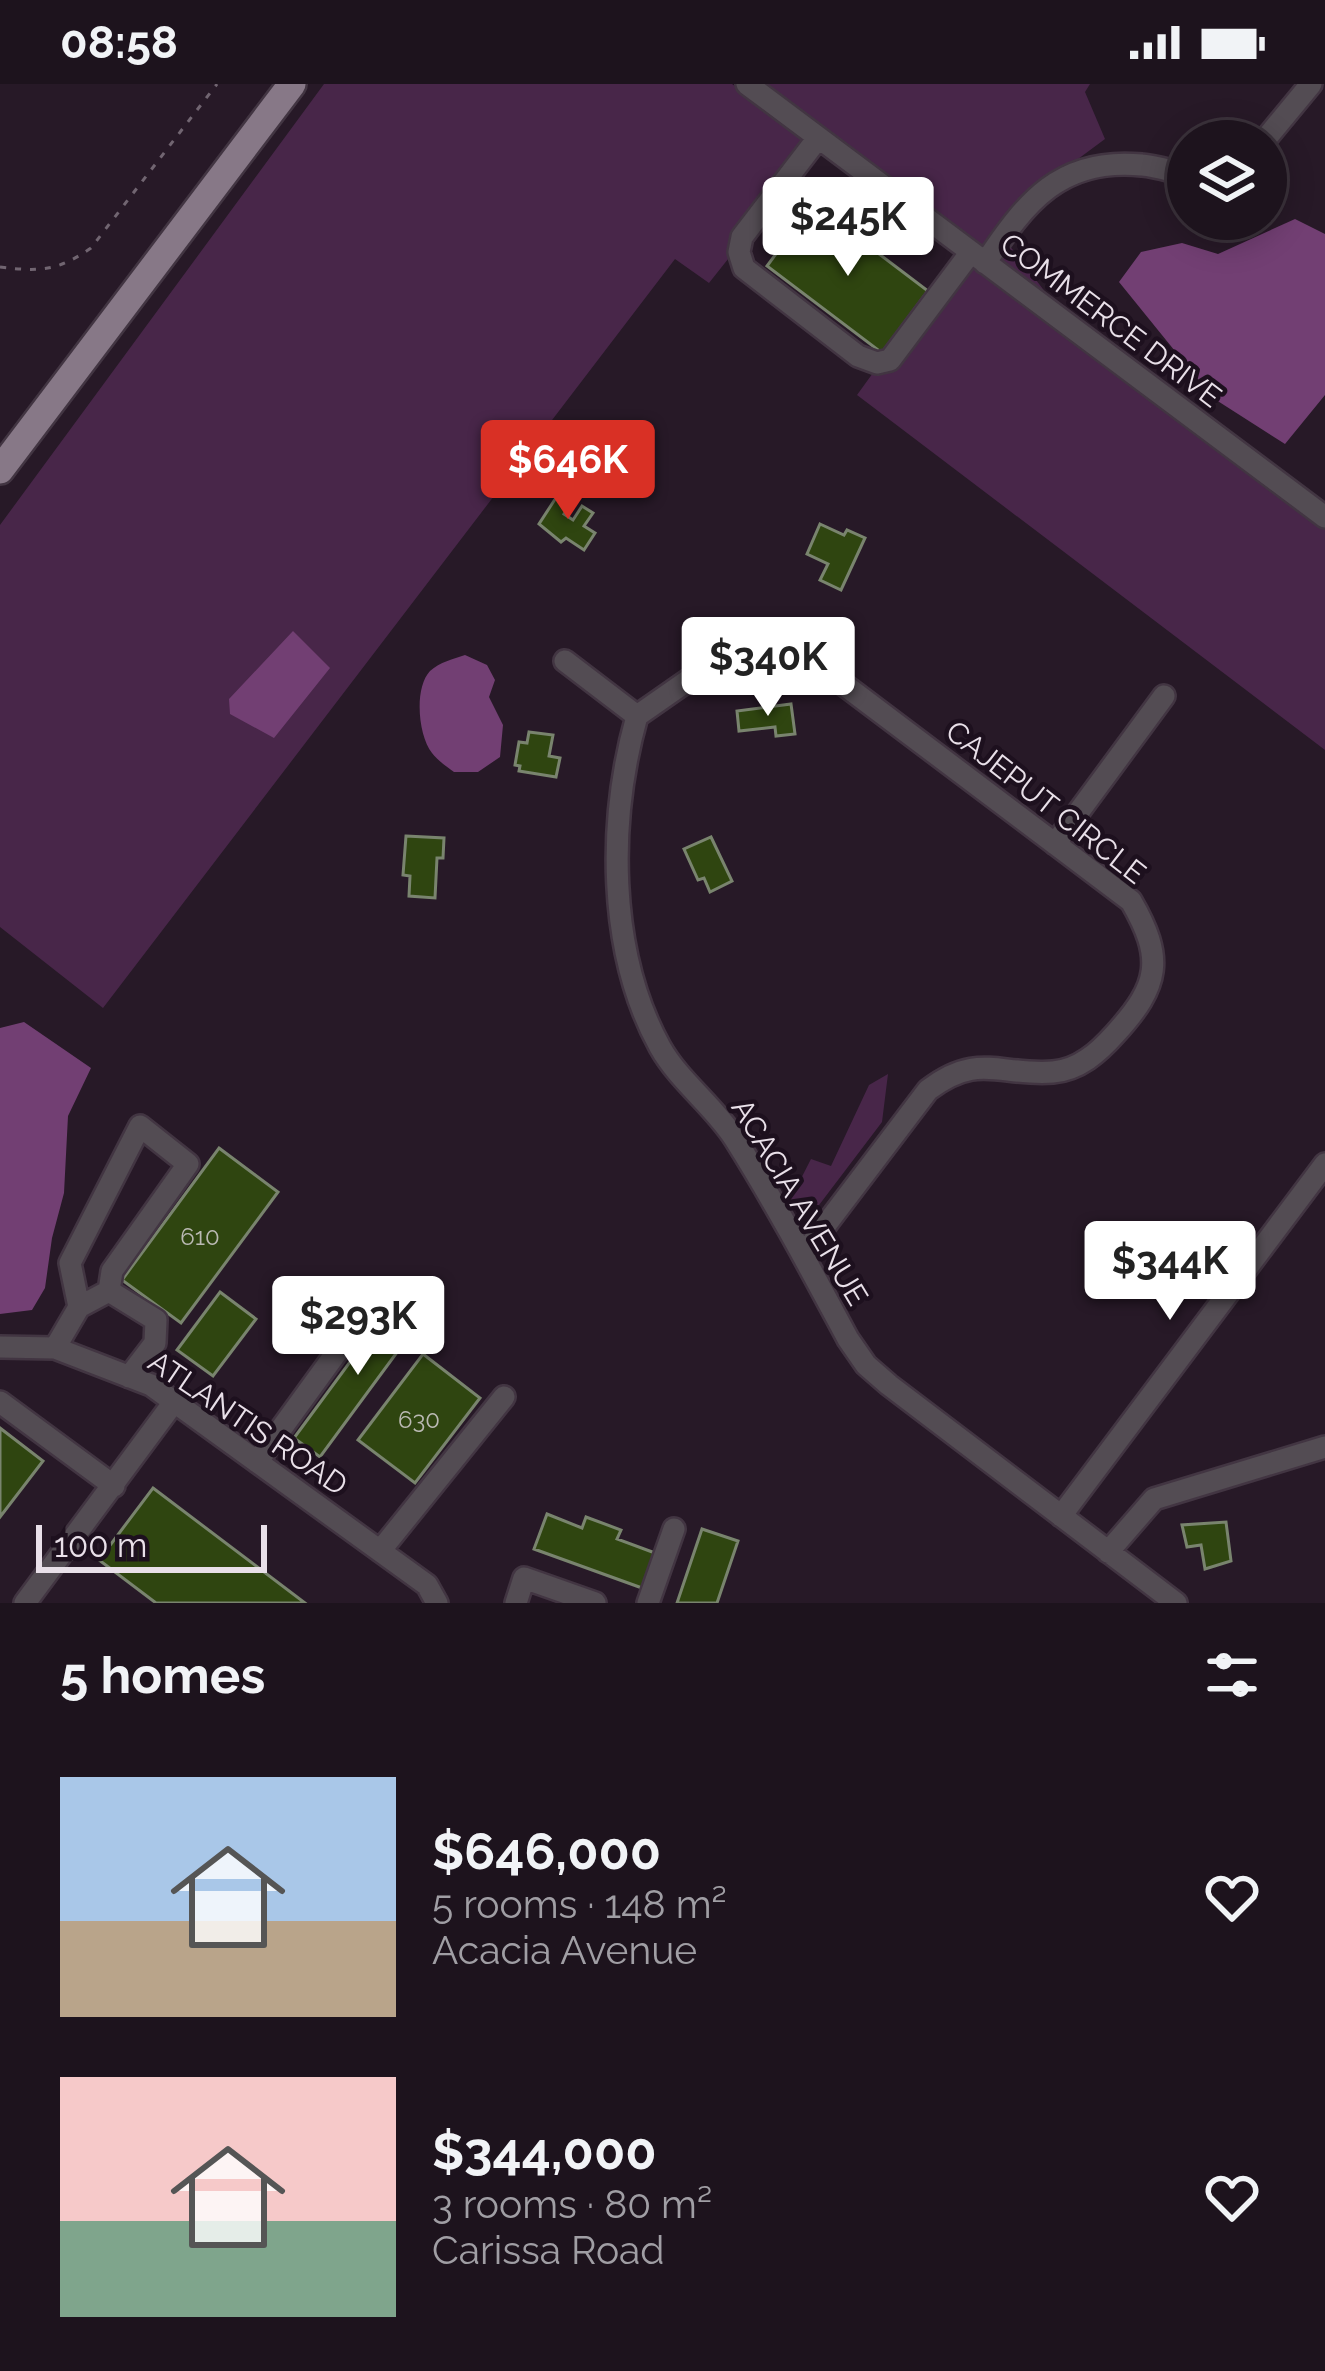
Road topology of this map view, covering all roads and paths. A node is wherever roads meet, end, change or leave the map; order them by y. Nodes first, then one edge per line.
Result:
1 (217, 84) edge
2 (292, 84) edge
3 (747, 84) edge
4 (1310, 84) edge
5 (1281, 120) edge
6 (818, 138) junction
7 (1167, 171) edge
8 (978, 257) junction
9 (0, 267) edge
10 (0, 470) edge
11 (1325, 517) edge
12 (566, 661) dead end
13 (1164, 696) dead end
14 (637, 716) junction
15 (1055, 844) junction
16 (1325, 1164) edge
17 (803, 1255) junction
18 (382, 1290) dead end
19 (109, 1291) junction
20 (79, 1307) junction
21 (0, 1347) edge
22 (55, 1348) junction
23 (129, 1377) junction
24 (504, 1397) dead end
25 (0, 1402) edge
26 (174, 1402) junction
27 (1325, 1447) edge
28 (257, 1462) junction
29 (113, 1486) junction
30 (1061, 1516) junction
31 (674, 1529) dead end
32 (380, 1551) junction
33 (1108, 1552) junction
34 (25, 1603) edge
35 (437, 1603) edge
36 (516, 1603) edge
37 (595, 1603) edge
38 (648, 1603) edge
39 (1176, 1603) edge

1 - 9 path
2 - 10 main road
3 - 6 street, COMMERCE DRIVE
4 - 5 street
6 - 8 street, COMMERCE DRIVE
6 - 8 street
7 - 8 street
8 - 11 street, COMMERCE DRIVE
12 - 14 street
13 - 15 street
14 - 15 street, CAJEPUT CIRCLE
14 - 17 street, ACACIA AVENUE
15 - 17 street, CAJEPUT CIRCLE
16 - 30 street
17 - 30 street, ACACIA AVENUE
18 - 28 street
19 - 20 street
19 - 20 street
19 - 23 street
20 - 22 street
21 - 22 street, ATLANTIS ROAD
22 - 23 street, ATLANTIS ROAD
23 - 26 street, ATLANTIS ROAD
24 - 32 street
25 - 29 street
26 - 28 street, ATLANTIS ROAD
26 - 29 street
27 - 33 street
28 - 32 street, ATLANTIS ROAD
29 - 34 street
30 - 33 street, ACACIA AVENUE
31 - 38 street
32 - 35 street, ATLANTIS ROAD
33 - 39 street, ACACIA AVENUE
36 - 37 street

